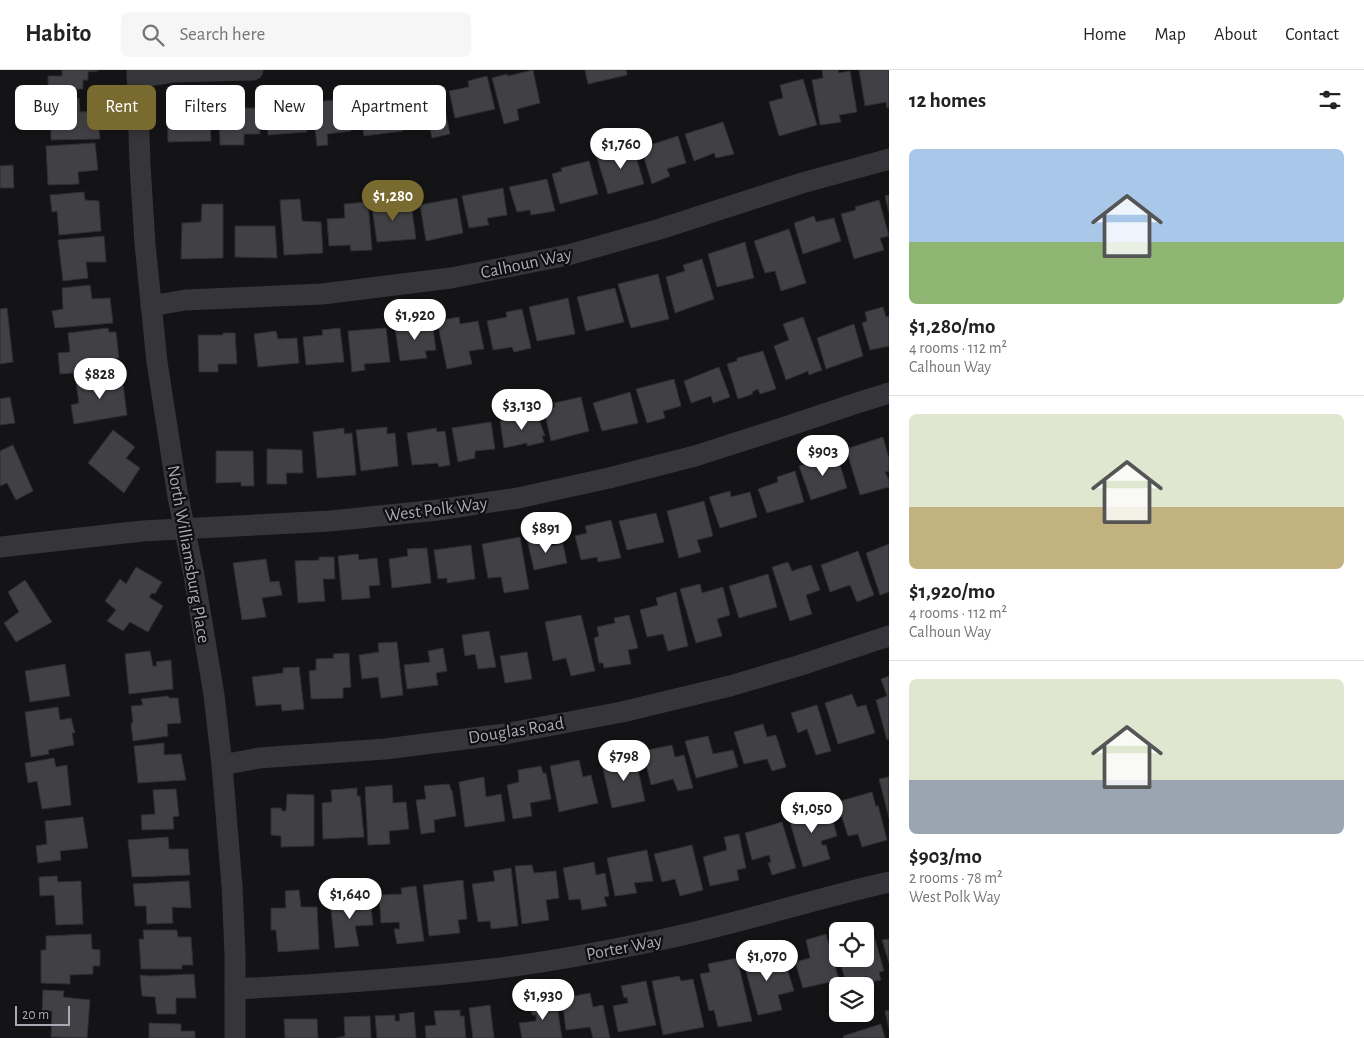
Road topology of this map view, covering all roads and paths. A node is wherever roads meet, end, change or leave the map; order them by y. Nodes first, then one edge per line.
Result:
1 (253, 70) edge
2 (137, 74) edge
3 (889, 159) edge
4 (151, 306) junction
5 (889, 393) edge
6 (185, 528) junction
7 (0, 547) edge
8 (889, 636) edge
9 (222, 765) junction
10 (889, 882) edge
11 (235, 990) junction
12 (235, 1038) edge

1 - 2 street
2 - 4 street, North Williamsburg Place
3 - 4 street, Calhoun Way
4 - 6 street, North Williamsburg Place
5 - 6 street, West Polk Way
6 - 7 street, West Polk Way
6 - 9 street, North Williamsburg Place
8 - 9 street, Douglas Road
9 - 11 street, North Williamsburg Place
10 - 11 street, Porter Way
11 - 12 street, North Williamsburg Place

